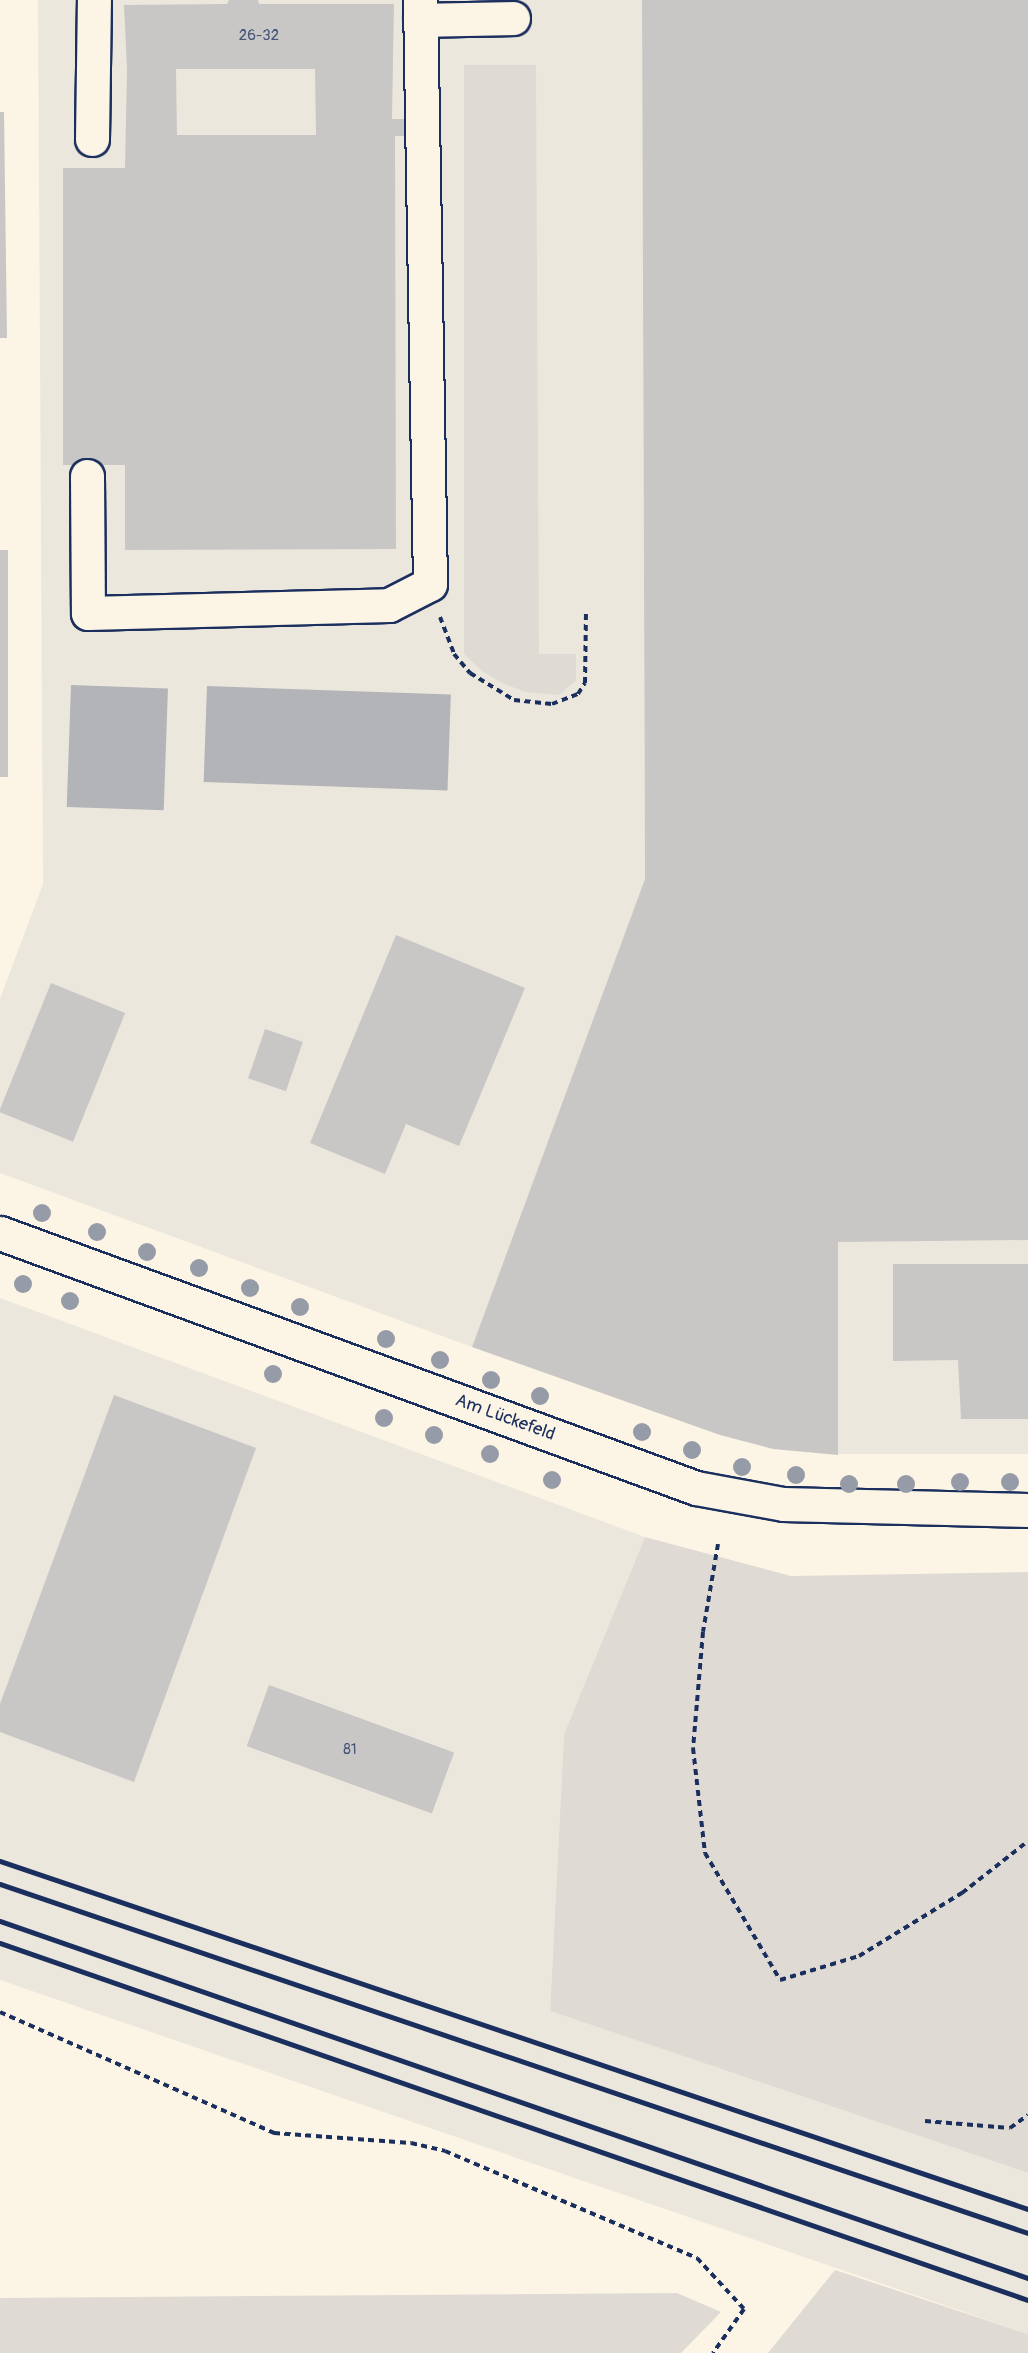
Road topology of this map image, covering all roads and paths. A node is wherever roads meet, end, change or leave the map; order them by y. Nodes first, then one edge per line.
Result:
1 (94, 0) edge
2 (420, 10) edge
3 (513, 18) dead end
4 (92, 139) dead end
5 (87, 476) dead end
6 (430, 584) junction
7 (586, 614) dead end
8 (0, 1233) edge
9 (1028, 1510) edge
10 (717, 1544) dead end
11 (1028, 1841) edge
12 (0, 2012) edge
13 (1028, 2115) edge
14 (926, 2121) dead end
15 (713, 2353) edge

1 - 4 street
2 - 3 street
2 - 6 street
5 - 6 street
6 - 7 path
8 - 9 street, Am Lückefeld
10 - 11 path
12 - 15 path
13 - 14 path

